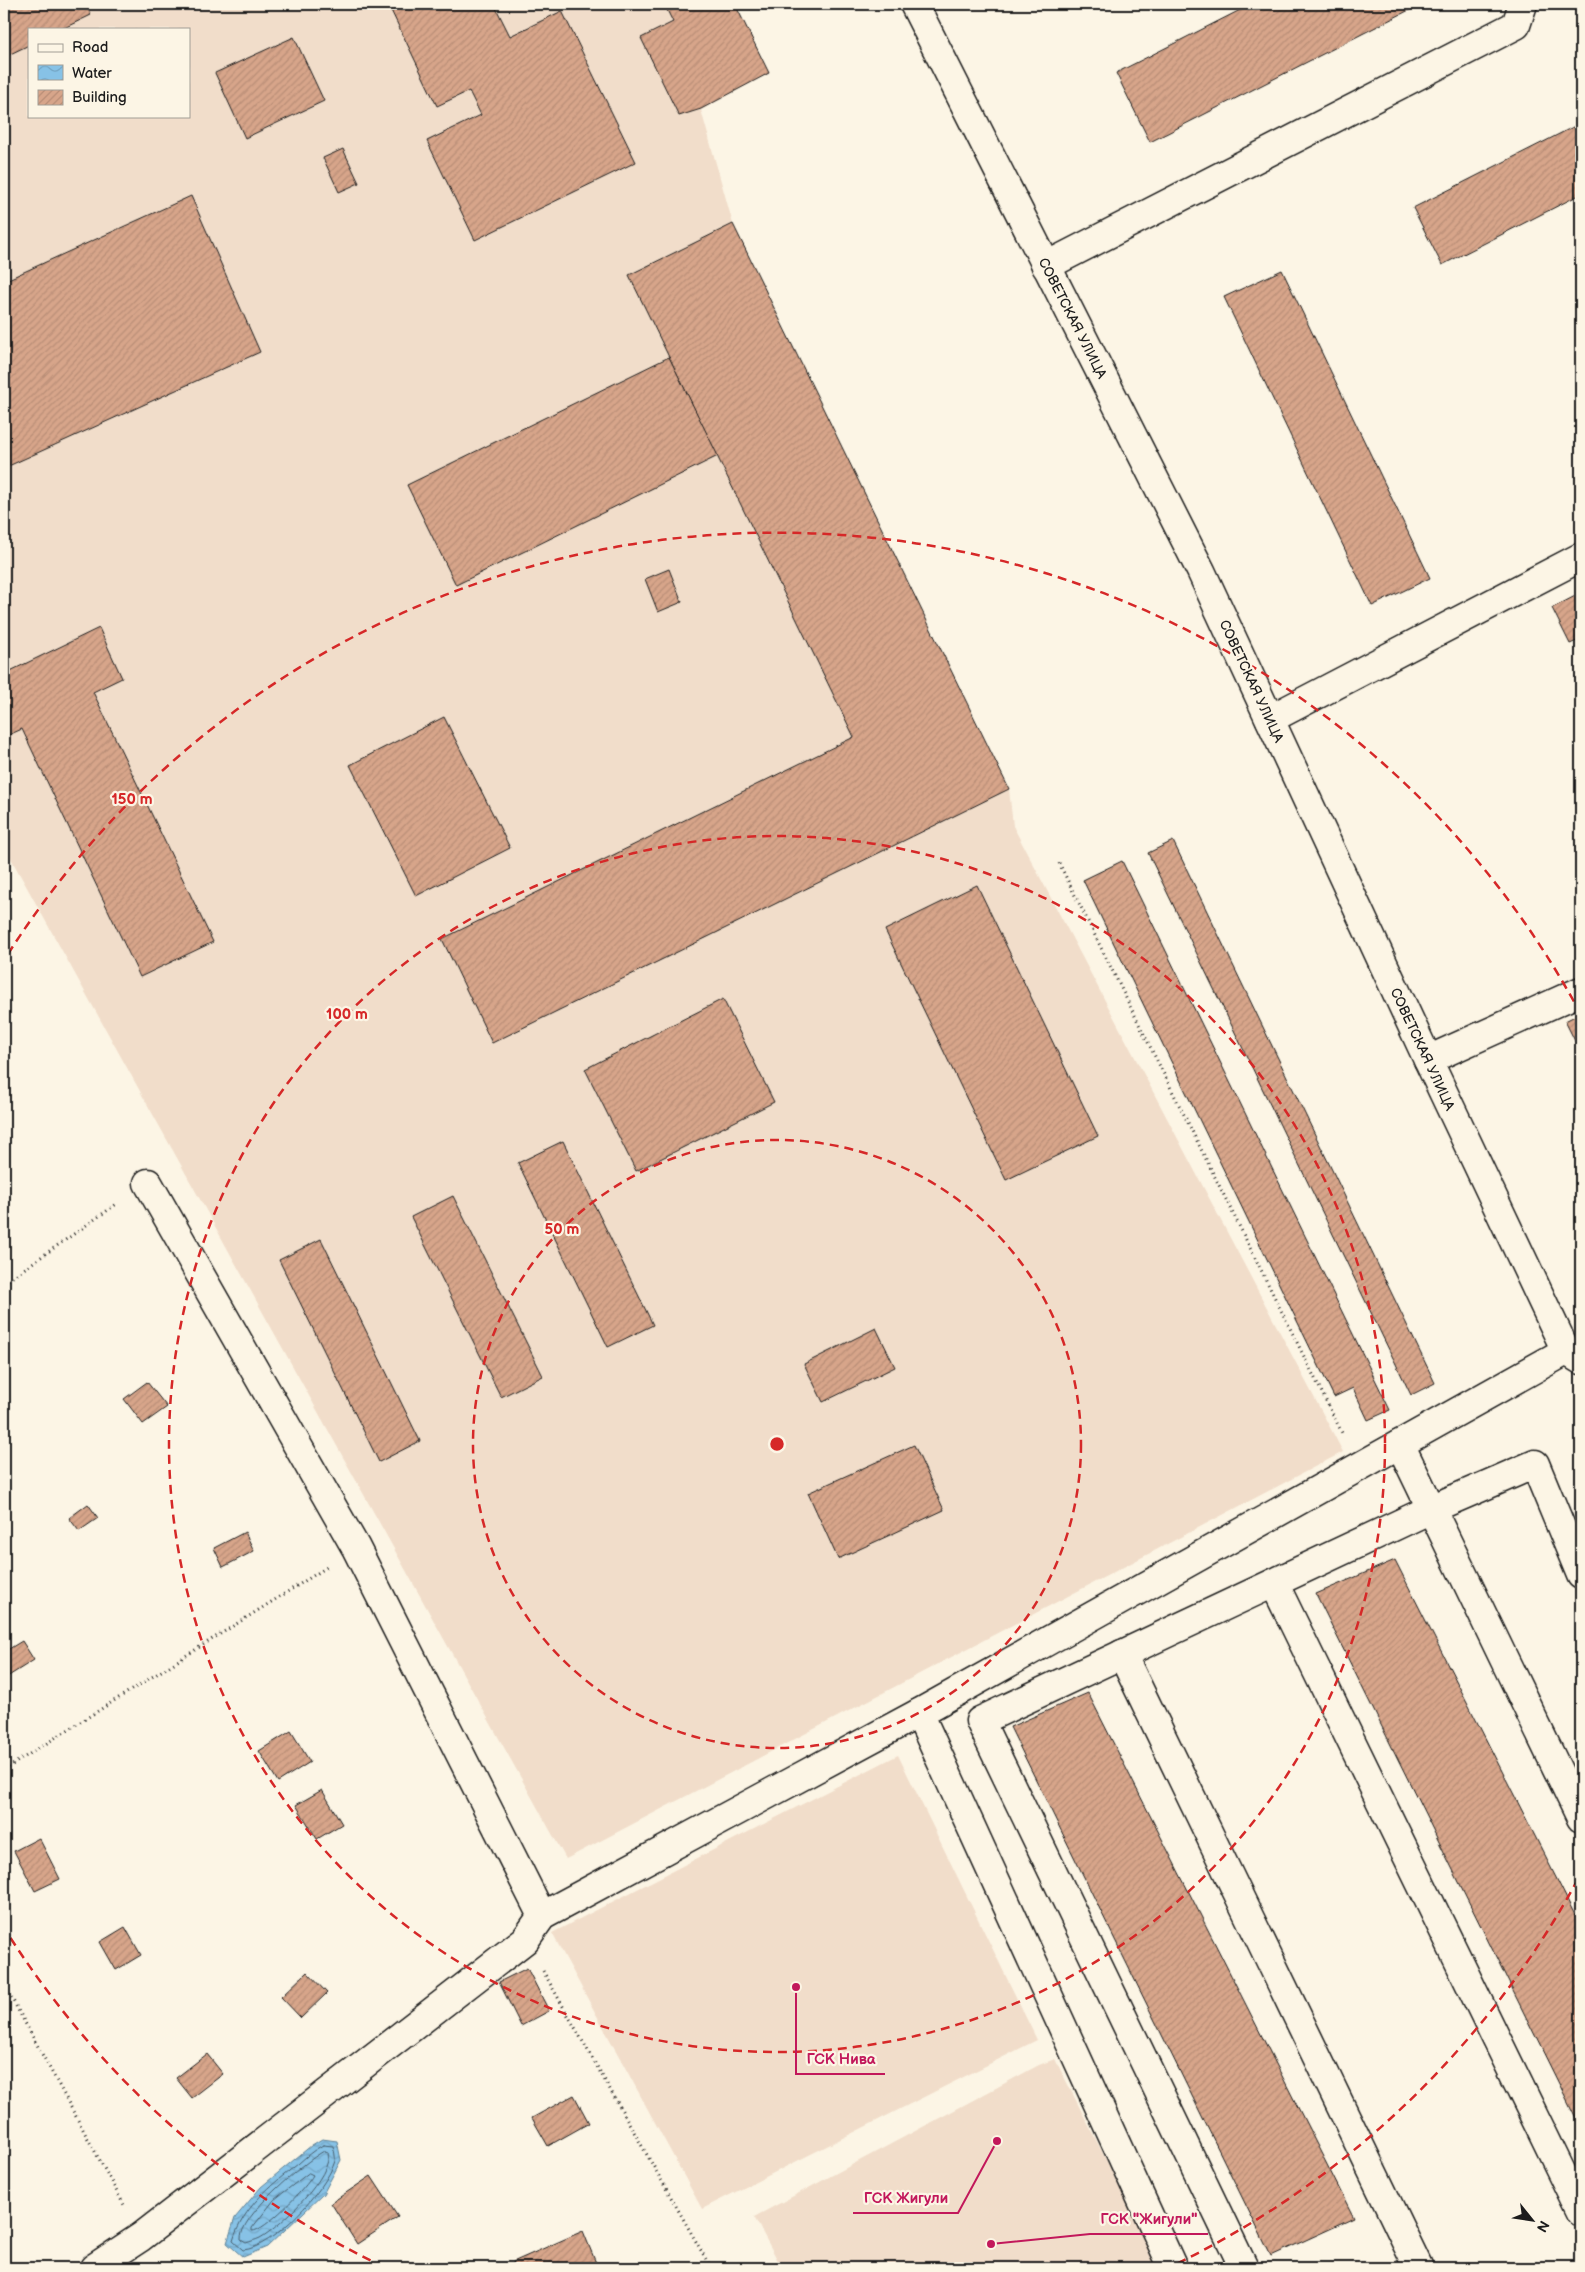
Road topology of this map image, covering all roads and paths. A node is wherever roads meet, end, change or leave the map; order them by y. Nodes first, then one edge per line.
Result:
1 (914, 4) edge
2 (1522, 4) edge
3 (1046, 266) junction
4 (1581, 557) edge
5 (1270, 719) junction
6 (1058, 863) dead end
7 (1581, 991) edge
8 (1428, 1060) junction
9 (148, 1182) joint
10 (4, 1283) edge
11 (1574, 1355) edge
12 (1400, 1444) junction
13 (1358, 1467) junction
14 (1431, 1509) junction
15 (356, 1548) junction
16 (1581, 1575) edge
17 (1274, 1583) junction
18 (1122, 1654) junction
19 (919, 1713) junction
20 (4, 1770) edge
21 (1581, 1818) edge
22 (542, 1916) junction
23 (525, 1940) junction
24 (4, 1984) edge
25 (1581, 2212) edge
26 (141, 2237) junction
27 (94, 2268) edge
28 (711, 2268) edge
29 (1173, 2268) edge
30 (1244, 2268) edge
31 (1419, 2268) edge

1 - 3 street, СОВЕТСКАЯ УЛИЦА
2 - 3 street
3 - 5 street, СОВЕТСКАЯ УЛИЦА
4 - 5 street
5 - 8 street, СОВЕТСКАЯ УЛИЦА
6 - 13 path
7 - 8 street
8 - 11 street, СОВЕТСКАЯ УЛИЦА
9 - 10 path
9 - 15 street
11 - 12 street
12 - 13 street
12 - 14 street
13 - 19 street
14 - 16 street
14 - 17 street
14 - 21 street
15 - 20 path
15 - 22 street
17 - 18 street
17 - 25 street
18 - 30 street
18 - 31 street
19 - 22 street
19 - 29 street
22 - 23 street
23 - 26 street
23 - 28 path
24 - 26 path
26 - 27 street

